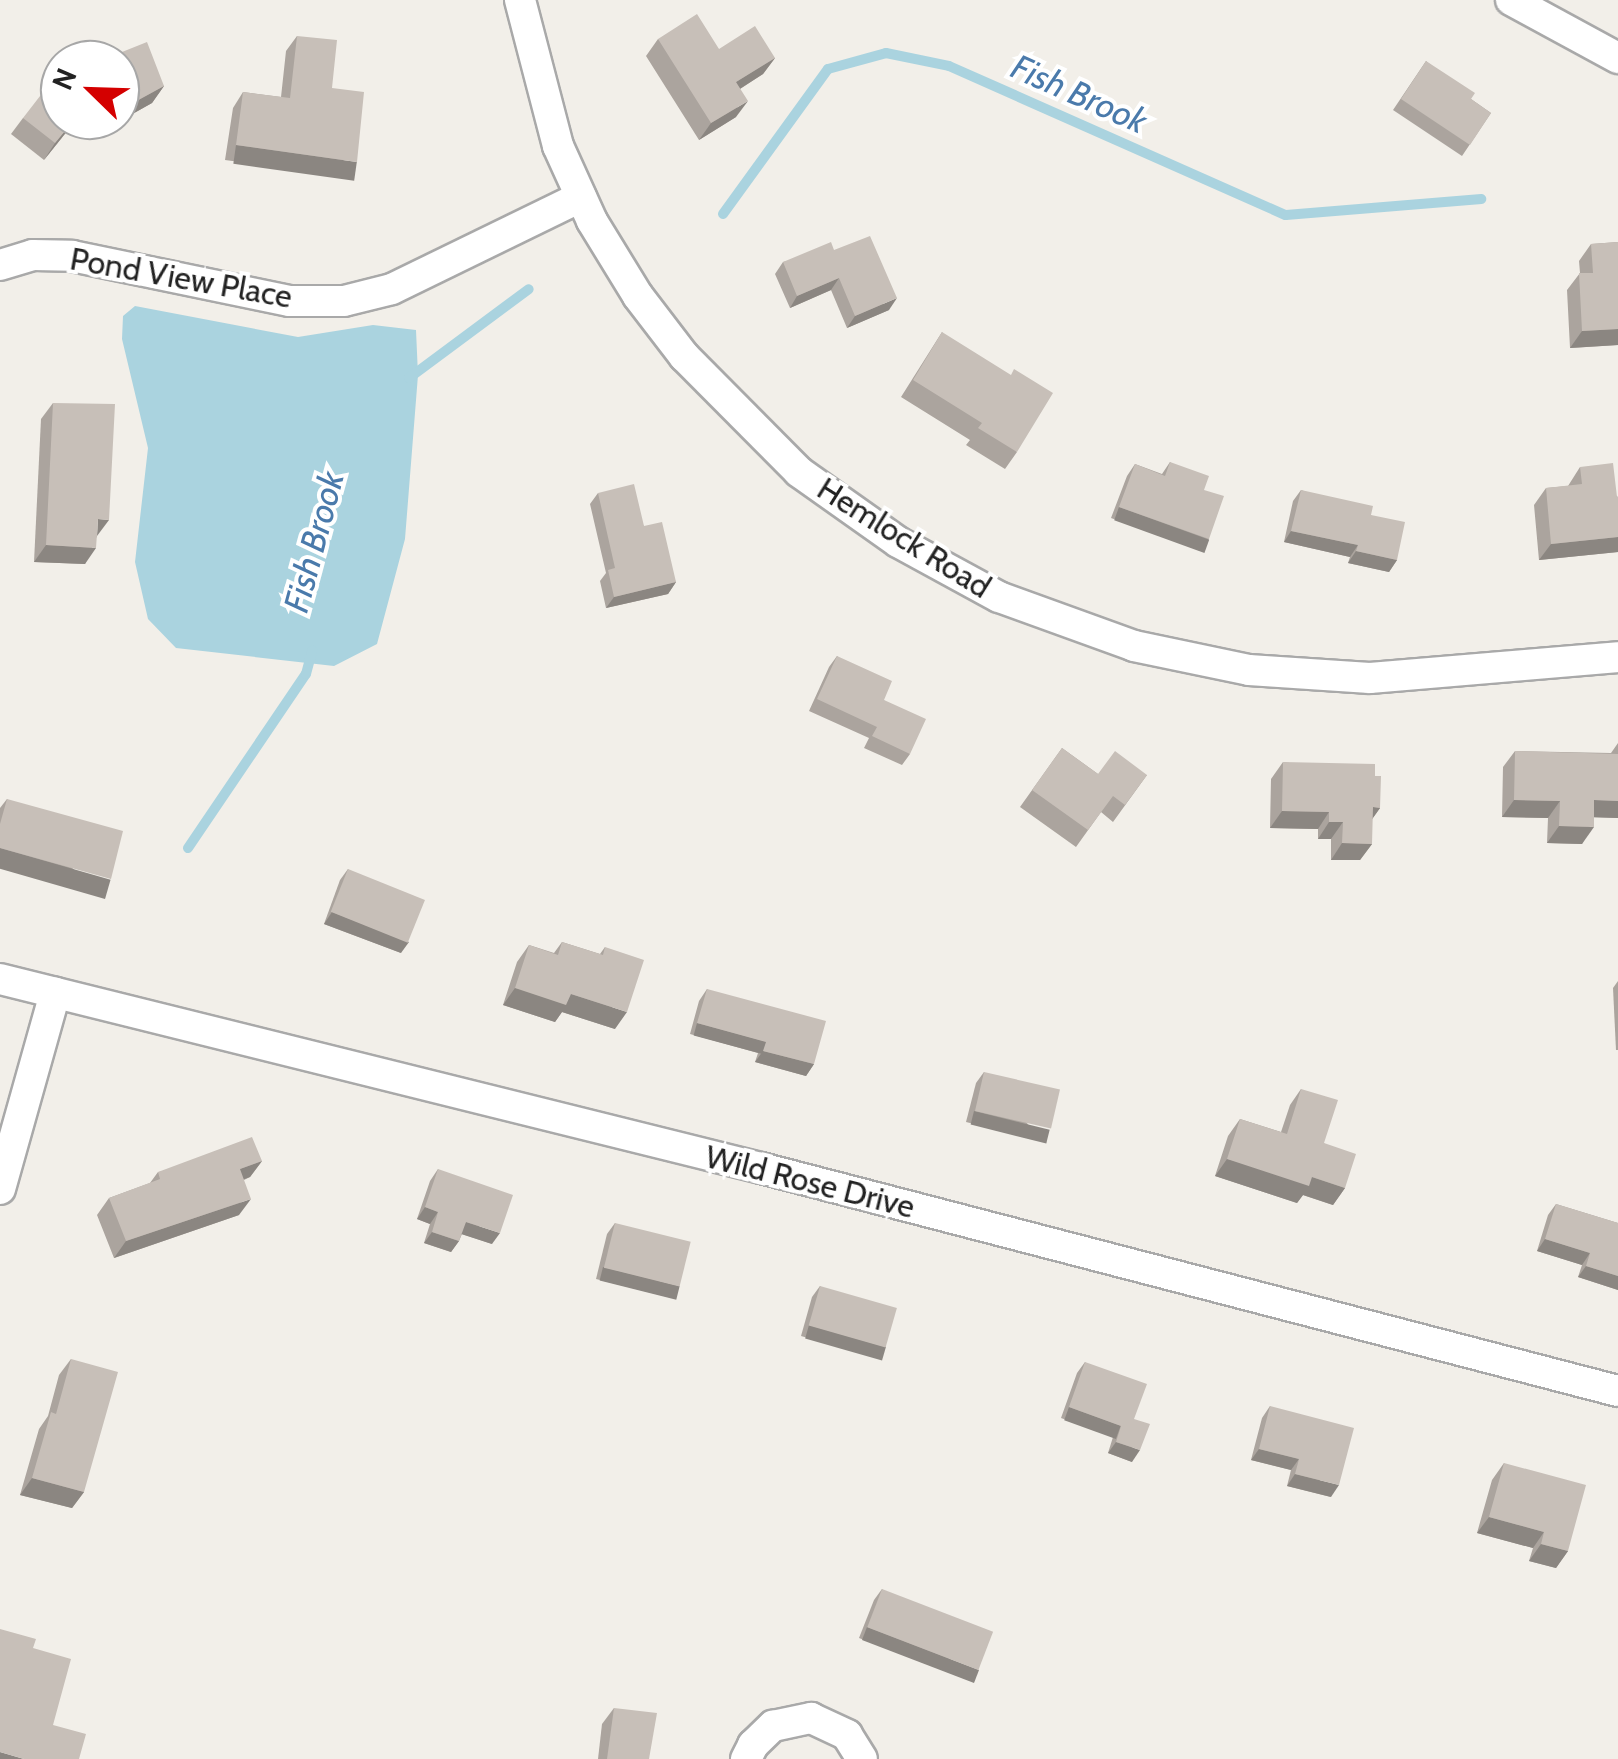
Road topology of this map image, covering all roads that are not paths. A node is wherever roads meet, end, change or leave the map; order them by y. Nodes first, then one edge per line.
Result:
1 (520, 0) edge
2 (1511, 0) edge
3 (1618, 58) edge
4 (581, 197) junction
5 (0, 266) edge
6 (1618, 656) edge
7 (0, 979) edge
8 (54, 993) junction
9 (0, 1189) edge
10 (1618, 1391) edge
11 (746, 1759) edge
12 (862, 1759) edge

1 - 4 street, Hemlock Road
2 - 3 street
4 - 5 street, Pond View Place
4 - 6 street, Hemlock Road
7 - 8 street, Wild Rose Drive
8 - 9 street
8 - 10 street, Wild Rose Drive
11 - 12 street

